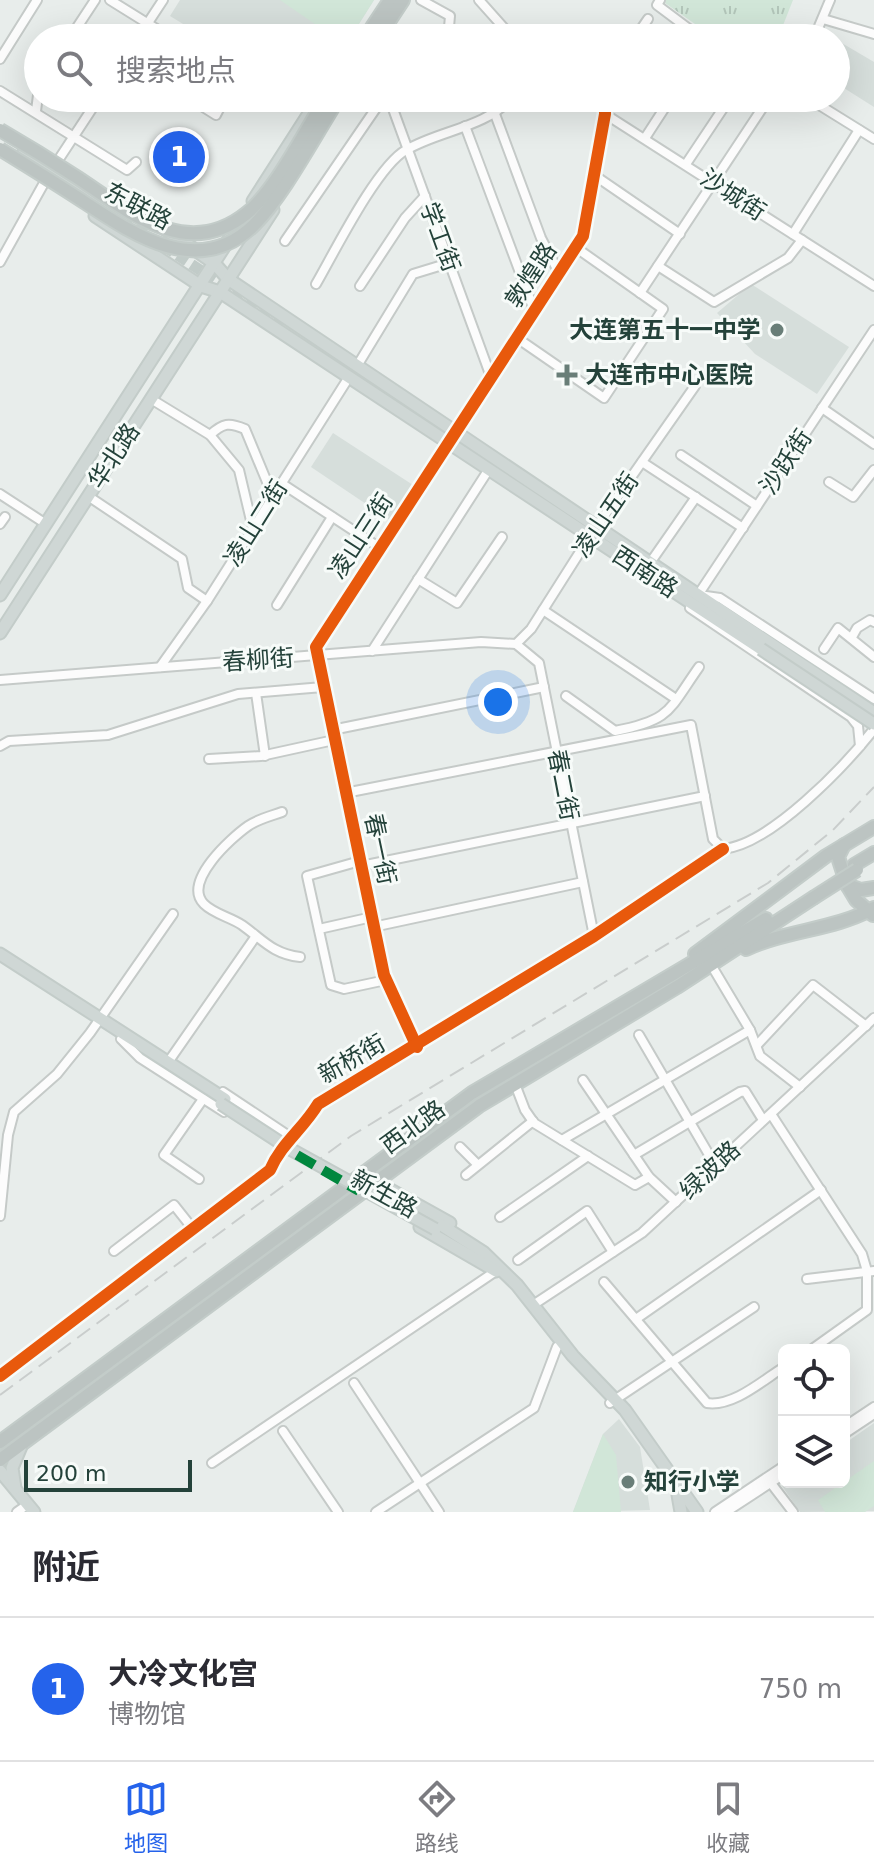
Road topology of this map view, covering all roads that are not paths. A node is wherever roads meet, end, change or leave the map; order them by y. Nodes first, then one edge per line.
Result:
1 (37, 0) edge
2 (95, 0) edge
3 (110, 0) edge
4 (163, 0) edge
5 (383, 0) edge
6 (390, 0) edge
7 (405, 0) edge
8 (421, 0) edge
9 (479, 0) edge
10 (660, 0) edge
11 (830, 0) edge
12 (648, 19) dead end
13 (823, 19) junction
14 (147, 23) joint
15 (79, 24) edge
16 (367, 24) edge
17 (374, 24) edge
18 (390, 24) edge
19 (449, 24) edge
20 (500, 24) edge
21 (645, 24) edge
22 (682, 24) edge
23 (821, 24) edge
24 (840, 24) edge
25 (850, 27) edge
26 (874, 34) edge
27 (0, 59) edge
28 (0, 91) edge
29 (24, 104) edge
30 (38, 112) edge
31 (90, 112) edge
32 (310, 112) edge
33 (317, 112) edge
34 (332, 112) edge
35 (333, 112) edge
36 (376, 112) edge
37 (392, 112) edge
38 (662, 112) edge
39 (721, 112) edge
40 (760, 112) edge
41 (830, 112) edge
42 (495, 113) joint
43 (605, 114) joint
44 (0, 123) edge
45 (465, 126) junction
46 (0, 130) edge
47 (859, 130) junction
48 (0, 136) edge
49 (74, 136) junction
50 (645, 138) junction
51 (874, 139) edge
52 (0, 142) edge
53 (407, 149) junction
54 (2, 155) edge
55 (59, 159) junction
56 (33, 160) junction
57 (136, 162) dead end
58 (686, 164) junction
59 (594, 175) junction
60 (44, 183) junction
61 (714, 183) junction
62 (425, 196) junction
63 (122, 218) tunnel mouth
64 (680, 234) junction
65 (793, 234) junction
66 (802, 240) junction
67 (285, 241) dead end
68 (575, 247) junction
69 (0, 262) edge
70 (214, 263) junction
71 (449, 263) junction
72 (658, 266) junction
73 (559, 273) junction
74 (228, 279) junction
75 (316, 284) dead end
76 (201, 286) junction
77 (360, 286) dead end
78 (874, 286) edge
79 (220, 292) junction
80 (640, 293) junction
81 (534, 310) junction
82 (287, 328) tunnel mouth
83 (874, 330) edge
84 (517, 338) junction
85 (357, 366) junction
86 (349, 377) junction
87 (491, 377) junction
88 (695, 386) dead end
89 (392, 398) junction
90 (151, 399) junction
91 (822, 408) junction
92 (422, 410) junction
93 (415, 421) junction
94 (874, 429) edge
95 (210, 435) junction
96 (452, 438) junction
97 (871, 442) edge
98 (681, 455) dead end
99 (642, 462) junction
100 (489, 469) junction
101 (874, 470) edge
102 (829, 482) dead end
103 (280, 485) junction
104 (0, 494) edge
105 (88, 496) junction
106 (696, 497) junction
107 (757, 506) junction
108 (332, 517) junction
109 (46, 524) junction
110 (743, 528) junction
111 (253, 529) junction
112 (593, 531) junction
113 (502, 537) dead end
114 (380, 548) junction
115 (650, 563) junction
116 (418, 579) junction
117 (676, 593) junction
118 (0, 595) edge
119 (698, 595) junction
120 (207, 601) junction
121 (277, 605) dead end
122 (543, 610) junction
123 (874, 622) edge
124 (0, 633) edge
125 (852, 637) junction
126 (516, 644) junction
127 (764, 645) junction
128 (824, 649) dead end
129 (372, 651) junction
130 (316, 655) junction
131 (874, 657) edge
132 (160, 667) junction
133 (699, 667) dead end
134 (0, 680) edge
135 (323, 687) junction
136 (544, 687) junction
137 (256, 693) junction
138 (566, 696) dead end
139 (870, 698) edge
140 (676, 699) junction
141 (874, 706) edge
142 (851, 717) junction
143 (873, 724) edge
144 (332, 730) junction
145 (334, 740) junction
146 (0, 746) edge
147 (859, 750) junction
148 (556, 751) junction
149 (265, 756) junction
150 (209, 759) dead end
151 (345, 793) junction
152 (705, 796) junction
153 (282, 812) dead end
154 (571, 823) junction
155 (874, 827) edge
156 (844, 845) junction
157 (723, 849) junction
158 (874, 853) edge
159 (874, 860) edge
160 (360, 864) junction
161 (855, 868) junction
162 (583, 882) junction
163 (847, 885) junction
164 (874, 888) edge
165 (872, 912) edge
166 (173, 914) dead end
167 (372, 922) junction
168 (319, 929) junction
169 (256, 936) junction
170 (594, 936) junction
171 (0, 954) edge
172 (300, 957) dead end
173 (0, 960) edge
174 (713, 968) junction
175 (386, 980) junction
176 (668, 986) junction
177 (874, 1018) edge
178 (98, 1021) junction
179 (866, 1026) junction
180 (750, 1030) junction
181 (639, 1035) dead end
182 (122, 1037) junction
183 (757, 1045) junction
184 (417, 1047) junction
185 (171, 1058) junction
186 (664, 1079) junction
187 (583, 1080) dead end
188 (515, 1084) junction
189 (800, 1087) junction
190 (203, 1099) junction
191 (605, 1114) junction
192 (767, 1117) junction
193 (533, 1121) junction
194 (689, 1121) junction
195 (292, 1138) junction
196 (562, 1140) junction
197 (460, 1147) dead end
198 (279, 1148) junction
199 (634, 1155) junction
200 (588, 1156) junction
201 (476, 1163) junction
202 (715, 1165) junction
203 (393, 1169) junction
204 (466, 1175) dead end
205 (649, 1177) junction
206 (199, 1179) dead end
207 (368, 1184) junction
208 (821, 1190) junction
209 (397, 1195) junction
210 (676, 1202) junction
211 (0, 1216) edge
212 (500, 1217) dead end
213 (437, 1226) junction
214 (193, 1229) junction
215 (114, 1251) dead end
216 (483, 1252) junction
217 (613, 1252) junction
218 (518, 1260) dead end
219 (496, 1271) junction
220 (870, 1271) edge
221 (807, 1279) dead end
222 (604, 1282) dead end
223 (533, 1305) junction
224 (754, 1307) dead end
225 (636, 1319) junction
226 (820, 1344) edge
227 (557, 1347) junction
228 (672, 1362) junction
229 (778, 1371) edge
230 (0, 1376) edge
231 (354, 1383) dead end
232 (612, 1401) junction
233 (874, 1410) edge
234 (850, 1424) edge
235 (850, 1429) edge
236 (283, 1431) dead end
237 (0, 1442) edge
238 (22, 1444) junction
239 (0, 1460) edge
240 (212, 1463) dead end
241 (0, 1471) edge
242 (778, 1472) edge
243 (778, 1476) edge
244 (769, 1480) junction
245 (420, 1483) junction
246 (0, 1487) edge
247 (17, 1493) junction
248 (678, 1495) junction
249 (26, 1510) edge
250 (338, 1512) edge
251 (376, 1512) edge
252 (439, 1512) edge
253 (681, 1512) edge
254 (690, 1512) edge
255 (697, 1512) edge
256 (715, 1512) edge
257 (726, 1512) edge
258 (793, 1512) edge

1 - 27 street
2 - 15 street
3 - 14 street
4 - 14 street
5 - 16 main road
6 - 17 highway
7 - 18 highway
8 - 19 street
9 - 20 street
10 - 22 street
11 - 13 street
12 - 21 street
13 - 23 street
13 - 24 street
25 - 26 street
28 - 29 street
30 - 49 street
31 - 49 street
32 - 70 main road, 华北路
33 - 46 highway, 东联路, bridge
34 - 54 highway, 东联路, bridge
35 - 74 main road, 华北路
36 - 67 street
37 - 53 street, 学工街
38 - 50 street
39 - 58 street
40 - 61 street
41 - 47 street
42 - 45 street
42 - 73 street
43 - 50 street, 沙城街
43 - 59 street, 敦煌路
44 - 55 main road, 西南路
45 - 53 street
45 - 81 street
47 - 51 street
47 - 65 street
48 - 56 main road
49 - 55 street
49 - 57 street
50 - 58 street, 沙城街
52 - 56 main road
53 - 62 street, 学工街
53 - 75 street
54 - 56 main road
54 - 60 main road, 西南路
55 - 56 main road
55 - 70 main road, 西南路
56 - 60 main road
56 - 63 main road
58 - 61 street, 沙城街
59 - 64 street
59 - 68 street, 敦煌路
60 - 69 street
60 - 76 main road, 西南路
61 - 64 street
61 - 65 street, 沙城街
62 - 71 street, 学工街
62 - 77 street
64 - 72 street
65 - 66 street, 沙城街
66 - 72 street
66 - 78 street, 沙城街
68 - 73 street, 敦煌路
68 - 80 street
70 - 74 main road, 西南路
70 - 76 main road, 华北路
71 - 85 street
71 - 87 street, 学工街
72 - 80 street
73 - 81 street, 敦煌路
74 - 79 main road, 华北路
74 - 85 main road, 西南路
76 - 79 main road, 西南路
76 - 109 main road, 华北路
79 - 86 main road, 西南路
79 - 90 main road, 华北路
80 - 84 street
81 - 84 street, 敦煌路
82 - 89 main road, 西南路
83 - 91 street, 沙跃街
84 - 87 street, 敦煌路
85 - 92 main road, 西南路
86 - 93 main road, 西南路
86 - 103 street, 凌山二街
87 - 96 street, 敦煌路
88 - 99 street, 凌山五街
89 - 92 main road, 西南路
89 - 93 main road, 西南路
90 - 95 street
90 - 105 main road, 华北路
91 - 97 street
91 - 107 street, 沙跃街
92 - 96 main road, 西南路
93 - 96 main road, 西南路
94 - 97 street
95 - 103 street
95 - 111 street
96 - 100 main road, 西南路
96 - 112 main road, 西南路
96 - 114 street, 凌山三街
98 - 107 street
99 - 106 street
99 - 112 street, 凌山五街
100 - 112 main road, 西南路
100 - 116 street
101 - 102 street
103 - 108 street
103 - 111 street, 凌山二街
104 - 109 street
105 - 120 street
105 - 124 main road, 华北路
106 - 110 street
106 - 115 street
107 - 110 street, 沙跃街
108 - 114 street
108 - 121 street
109 - 118 main road, 华北路
110 - 119 street, 沙跃街
111 - 120 street, 凌山二街
112 - 115 main road, 西南路
112 - 117 main road, 西南路
112 - 122 street, 凌山五街
113 - 116 street
114 - 130 street, 凌山三街
115 - 119 main road, 西南路
116 - 129 street
117 - 127 main road, 西南路
117 - 142 street
119 - 127 main road, 西南路
119 - 139 street
120 - 132 street, 凌山二街
122 - 126 street, 凌山五街
122 - 140 street
123 - 125 street
125 - 128 street
125 - 131 street
126 - 129 street, 春柳街
126 - 136 street, 春二街
127 - 143 main road, 西南路, bridge
129 - 130 street, 春柳街
130 - 132 street, 春柳街
130 - 135 street, 春一街
132 - 134 street, 春柳街
133 - 140 street
135 - 137 street
135 - 144 street, 春一街
136 - 144 street
136 - 148 street, 春二街
137 - 146 street
137 - 149 street
138 - 140 street
139 - 141 street
142 - 143 street
142 - 147 street
143 - 147 street
144 - 145 street, 春一街
145 - 149 street
145 - 151 street, 春一街
147 - 157 street
148 - 151 street
148 - 152 street
148 - 154 street, 春二街
149 - 150 street
151 - 160 street, 春一街
152 - 154 street
152 - 157 street
153 - 169 street
154 - 160 street
154 - 162 street, 春二街
155 - 156 highway
156 - 163 highway
156 - 176 highway
157 - 170 street, 新桥街
158 - 161 highway, 西北路
159 - 161 highway, 西北路
160 - 167 street, 春一街
160 - 168 street
161 - 176 highway, 西北路, bridge
162 - 167 street
162 - 170 street, 春二街
163 - 164 highway
163 - 165 highway
165 - 174 highway
166 - 178 street
167 - 168 street
167 - 175 street, 春一街
168 - 175 street
169 - 172 street
169 - 185 street
170 - 184 street, 新桥街
171 - 178 main road, 新生路
173 - 178 main road, 新生路
174 - 176 highway
174 - 180 street
175 - 184 street, 春一街
176 - 188 highway, 西北路
176 - 207 highway, 西北路
177 - 179 street, 绿波路
178 - 182 main road, 新生路
178 - 211 street
179 - 183 street
179 - 189 street, 绿波路
180 - 183 street
180 - 186 street
181 - 186 street
182 - 185 street
182 - 190 street
182 - 213 main road, 新生路, bridge
183 - 189 street
184 - 195 street, 新桥街
185 - 195 street
186 - 191 street
186 - 194 street
187 - 191 street
188 - 193 street
188 - 203 highway, 西北路
189 - 192 street, 绿波路
190 - 198 street
190 - 206 street
191 - 196 street
191 - 199 street
192 - 194 street
192 - 202 street, 绿波路
192 - 208 street
193 - 196 street
193 - 201 street
194 - 199 street
194 - 202 street
195 - 198 street, 新桥街
196 - 200 street
197 - 201 street
198 - 214 street, 新桥街
199 - 205 street
200 - 205 street
200 - 212 street
201 - 204 street
202 - 210 street, 绿波路
203 - 207 highway, 西北路
203 - 209 main road
205 - 210 street
207 - 209 main road
207 - 219 main road
207 - 237 highway, 西北路
207 - 238 highway, 西北路
208 - 220 street
208 - 225 street
209 - 216 main road
210 - 217 street, 绿波路
213 - 216 main road, 新生路
213 - 219 main road, 新生路
214 - 215 street
214 - 230 street, 新桥街
216 - 223 main road, 新生路
217 - 218 street
217 - 223 street, 绿波路
219 - 227 main road, 新生路
219 - 240 street
220 - 221 street
220 - 226 street
222 - 225 street
223 - 232 main road, 新生路
224 - 228 street
225 - 228 street
227 - 232 main road, 新生路
227 - 245 street
228 - 229 street
228 - 232 street
231 - 245 street
232 - 248 main road, 新生路
232 - 255 main road, 新生路
233 - 234 street
233 - 235 street
236 - 250 street
238 - 239 highway, 西北路
238 - 247 main road
241 - 247 main road
242 - 244 street
243 - 244 street
244 - 256 street
244 - 257 street
244 - 258 street
245 - 251 street
245 - 252 street
246 - 247 main road
247 - 249 main road
248 - 253 main road
248 - 254 main road, 新生路

